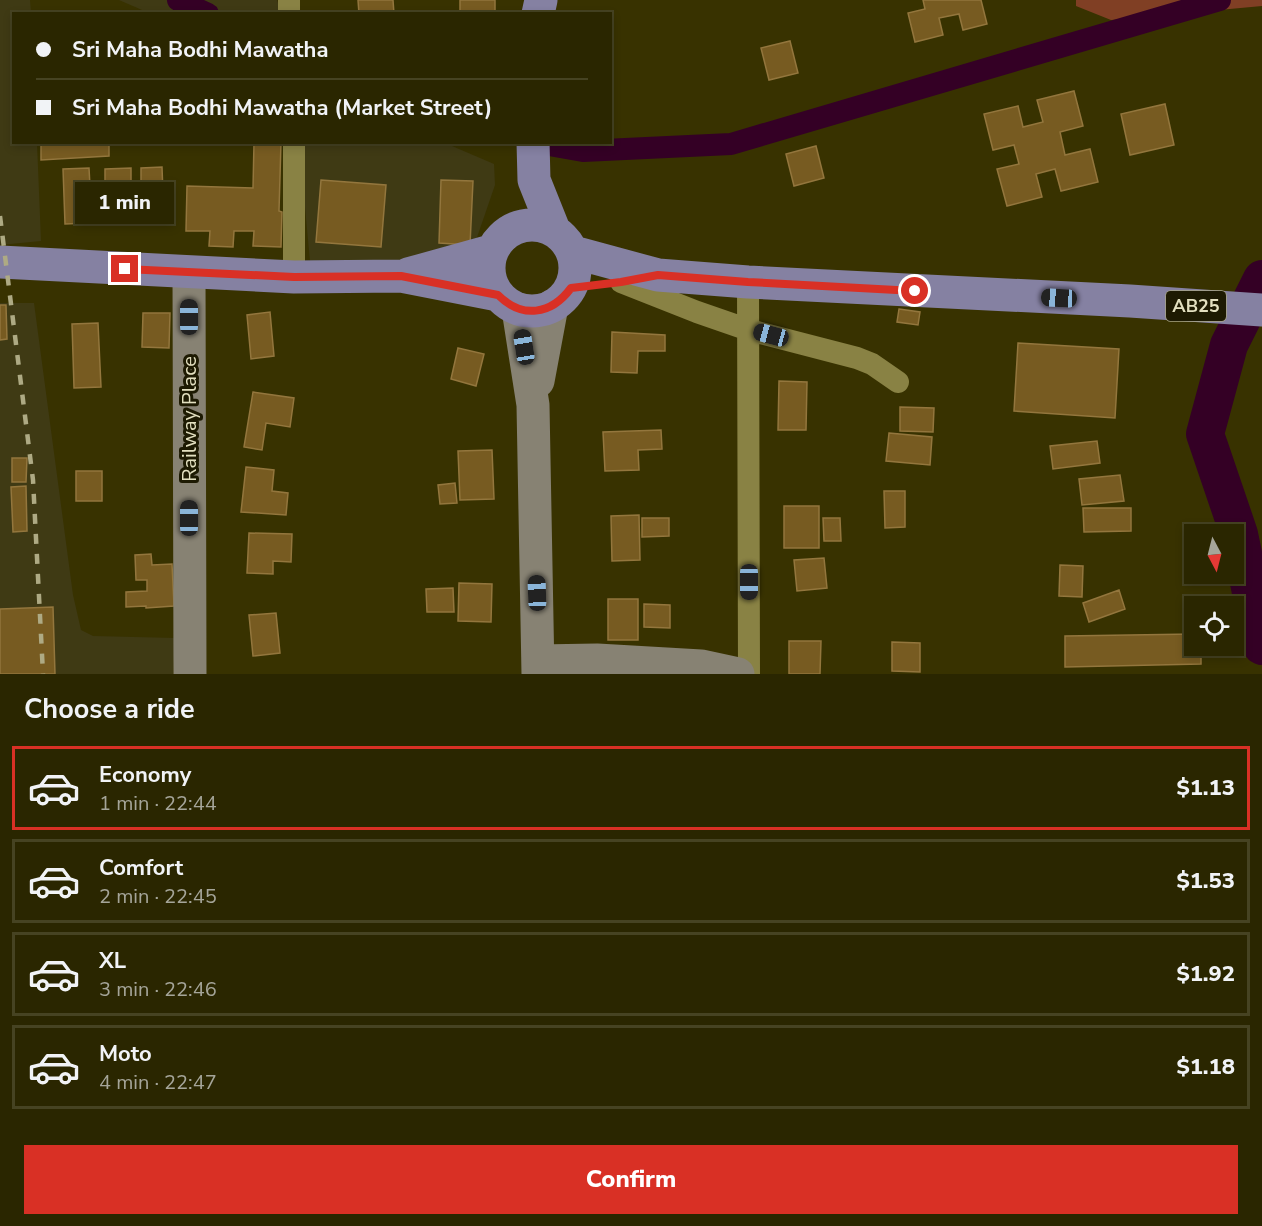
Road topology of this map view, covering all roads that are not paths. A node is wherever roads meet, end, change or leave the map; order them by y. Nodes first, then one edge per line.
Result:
1 (294, 144) edge
2 (532, 144) edge
3 (534, 180) junction
4 (500, 240) junction
5 (563, 241) junction
6 (0, 262) edge
7 (189, 273) junction
8 (658, 275) junction
9 (401, 276) junction
10 (294, 277) junction
11 (621, 282) junction
12 (748, 282) junction
13 (561, 297) junction
14 (508, 302) junction
15 (1262, 310) edge
16 (749, 330) junction
17 (898, 382) dead end
18 (533, 405) junction
19 (538, 667) edge
20 (190, 674) edge
21 (738, 674) edge
22 (749, 674) edge

1 - 10 street
2 - 3 main road
3 - 4 main road
3 - 5 main road
4 - 5 main road
4 - 9 main road
4 - 14 main road
5 - 8 main road, AB25
5 - 13 main road
6 - 7 main road
7 - 10 main road
7 - 20 main road, Railway Place
8 - 11 main road, AB25
8 - 12 main road, AB25
9 - 10 main road
9 - 14 main road
11 - 13 main road, AB25
11 - 16 street
12 - 15 main road, AB25
12 - 16 street
13 - 14 main road
13 - 18 main road
14 - 18 main road
16 - 17 street
16 - 22 street
18 - 19 main road
19 - 21 main road

